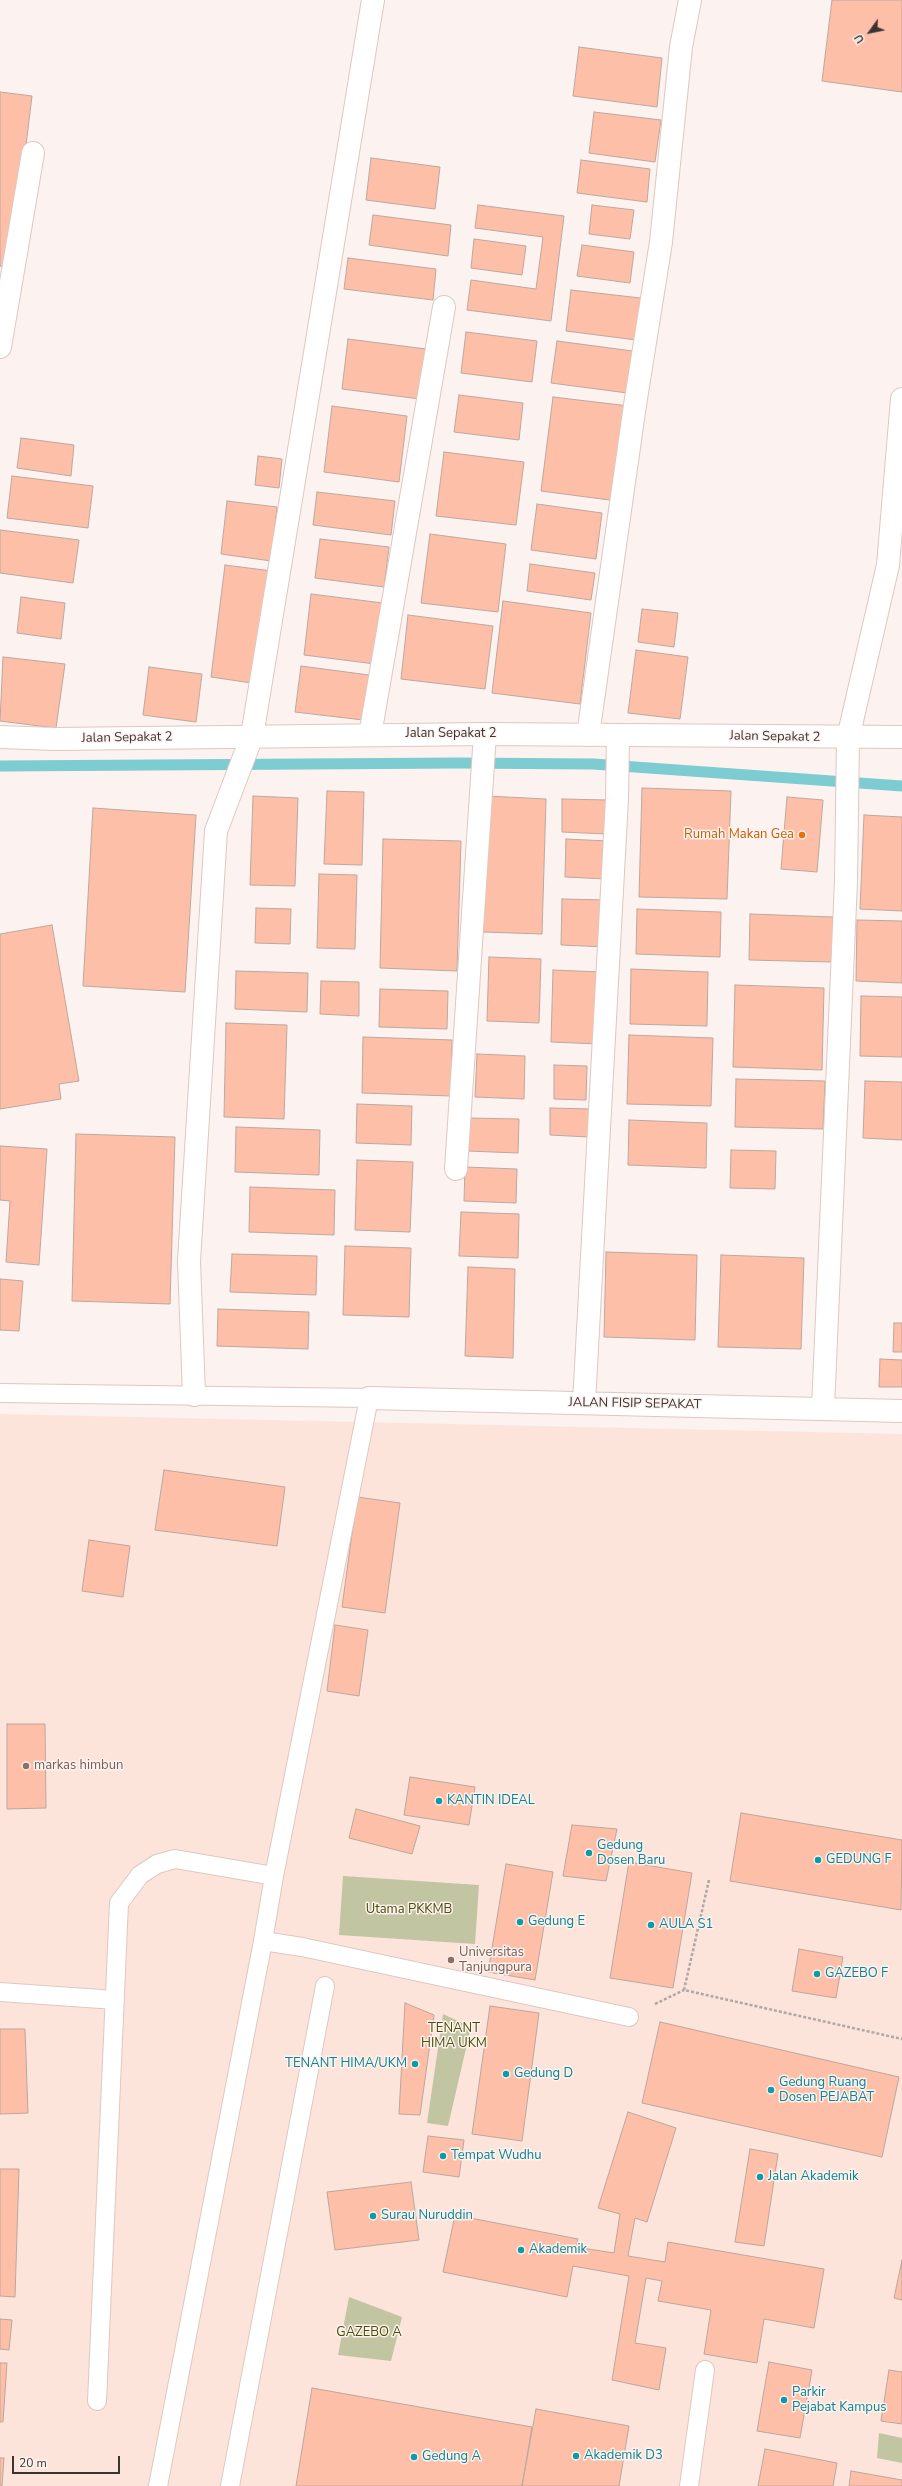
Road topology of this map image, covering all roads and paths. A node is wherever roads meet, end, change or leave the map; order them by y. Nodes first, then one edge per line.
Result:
1 (373, 0) edge
2 (690, 0) edge
3 (33, 153) dead end
4 (444, 307) dead end
5 (0, 347) edge
6 (902, 398) edge
7 (370, 735) junction
8 (588, 735) junction
9 (252, 736) junction
10 (0, 737) edge
11 (902, 737) edge
12 (848, 738) junction
13 (484, 742) junction
14 (618, 745) junction
15 (456, 1169) dead end
16 (0, 1393) edge
17 (194, 1396) junction
18 (368, 1398) junction
19 (584, 1402) junction
20 (823, 1408) junction
21 (902, 1411) edge
22 (274, 1876) junction
23 (708, 1880) dead end
24 (263, 1941) junction
25 (325, 1986) dead end
26 (684, 1990) junction
27 (0, 1992) edge
28 (115, 2000) junction
29 (629, 2017) joint
30 (902, 2038) edge
31 (706, 2370) dead end
32 (97, 2401) dead end
33 (158, 2486) edge
34 (230, 2486) edge
35 (689, 2486) edge

1 - 9 street
2 - 8 street
3 - 5 street
4 - 7 street
6 - 12 street
7 - 9 street, Jalan Sepakat 2
7 - 13 street, Jalan Sepakat 2
8 - 13 street, Jalan Sepakat 2
8 - 14 street, Jalan Sepakat 2
9 - 10 street, Jalan Sepakat 2
9 - 17 street
11 - 12 street, Jalan Sepakat 2
12 - 14 street, Jalan Sepakat 2
12 - 20 street
13 - 15 street
14 - 19 street
16 - 17 lane
17 - 18 lane
18 - 19 street, JALAN FISIP SEPAKAT
18 - 22 lane
19 - 20 street, JALAN FISIP SEPAKAT
20 - 21 street, JALAN FISIP SEPAKAT
22 - 24 lane
22 - 28 lane
23 - 26 path
24 - 29 lane
24 - 33 lane
25 - 34 lane
26 - 29 path
26 - 30 path
27 - 28 lane
28 - 32 lane
31 - 35 lane

